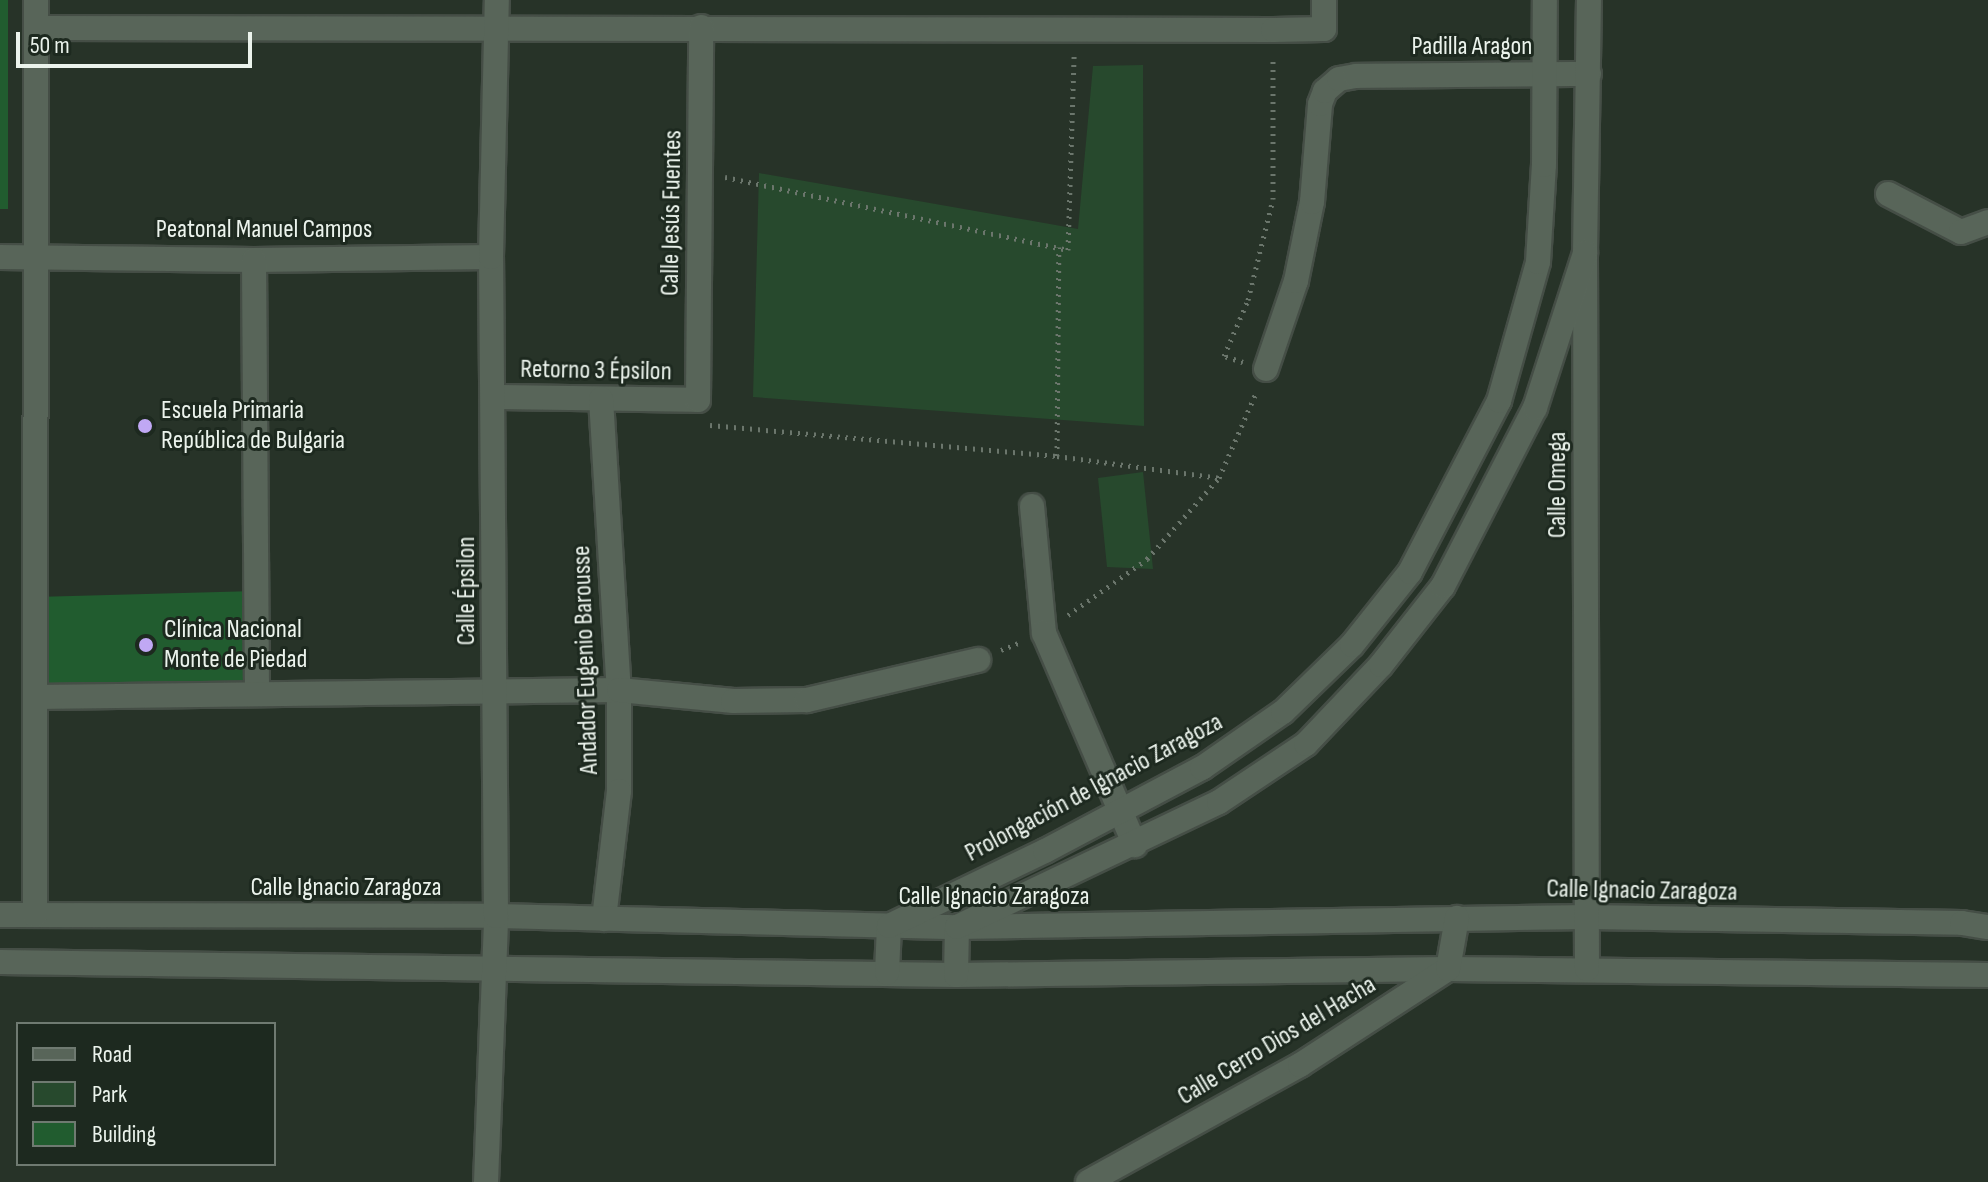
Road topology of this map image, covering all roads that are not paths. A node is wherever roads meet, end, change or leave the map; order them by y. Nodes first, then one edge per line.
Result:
1 (36, 0) edge
2 (497, 0) edge
3 (1324, 0) edge
4 (1545, 0) edge
5 (1589, 0) edge
6 (701, 27) junction
7 (36, 28) junction
8 (497, 28) junction
9 (1545, 74) junction
10 (1589, 74) junction
11 (1888, 194) dead end
12 (1988, 222) edge
13 (1585, 253) junction
14 (0, 257) edge
15 (491, 257) junction
16 (36, 258) junction
17 (254, 260) junction
18 (1266, 369) road end
19 (494, 397) junction
20 (601, 399) junction
21 (698, 400) joint
22 (1032, 506) dead end
23 (978, 660) road end
24 (619, 690) junction
25 (495, 691) junction
26 (257, 694) junction
27 (35, 697) junction
28 (1120, 810) junction
29 (1135, 845) junction
30 (0, 915) edge
31 (35, 915) junction
32 (496, 916) junction
33 (1588, 917) junction
34 (1457, 918) junction
35 (604, 919) junction
36 (889, 926) junction
37 (957, 927) junction
38 (1988, 927) edge
39 (0, 962) edge
40 (495, 967) junction
41 (1448, 969) junction
42 (1587, 969) junction
43 (887, 973) junction
44 (956, 975) junction
45 (1988, 975) edge
46 (486, 1182) edge
47 (1088, 1182) edge

1 - 7 street
2 - 8 street, Calle Épsilon
3 - 6 street
4 - 9 street
5 - 10 street, Calle Omega
6 - 8 street
6 - 21 street, Calle Jesús Fuentes
7 - 8 street
7 - 16 street
8 - 15 street, Calle Épsilon
9 - 10 street, Padilla Aragon
9 - 18 street, Padilla Aragon
9 - 28 street, Prolongación de Ignacio Zaragoza
10 - 13 street, Calle Omega
11 - 12 street
13 - 29 street
13 - 33 street, Calle Omega
14 - 16 street, Peatonal Manuel Campos
15 - 17 street, Peatonal Manuel Campos
15 - 19 street, Calle Épsilon
16 - 17 street, Peatonal Manuel Campos
16 - 27 street
17 - 26 street
19 - 20 street, Retorno 3 Épsilon
19 - 25 street, Calle Épsilon
20 - 21 street, Retorno 3 Épsilon
20 - 24 street, Andador Eugenio Barousse
22 - 28 street
23 - 24 street
24 - 25 street
24 - 35 street, Andador Eugenio Barousse
25 - 26 street
25 - 32 street, Calle Épsilon
26 - 27 street
27 - 31 street
28 - 29 street
28 - 36 street, Prolongación de Ignacio Zaragoza
29 - 37 street
30 - 31 street, Calle Ignacio Zaragoza
31 - 32 street, Calle Ignacio Zaragoza
32 - 35 street, Calle Ignacio Zaragoza
32 - 40 street, Calle Épsilon
33 - 34 street, Calle Ignacio Zaragoza
33 - 38 street, Calle Ignacio Zaragoza
33 - 42 street, Calle Omega
34 - 37 street, Calle Ignacio Zaragoza
34 - 41 street
35 - 36 street, Calle Ignacio Zaragoza
36 - 37 street, Calle Ignacio Zaragoza
36 - 43 street
37 - 44 street
39 - 40 street
40 - 43 street
40 - 46 street, Calle Épsilon
41 - 42 street
41 - 44 street
41 - 47 street, Calle Cerro Dios del Hacha
42 - 45 street
43 - 44 street

